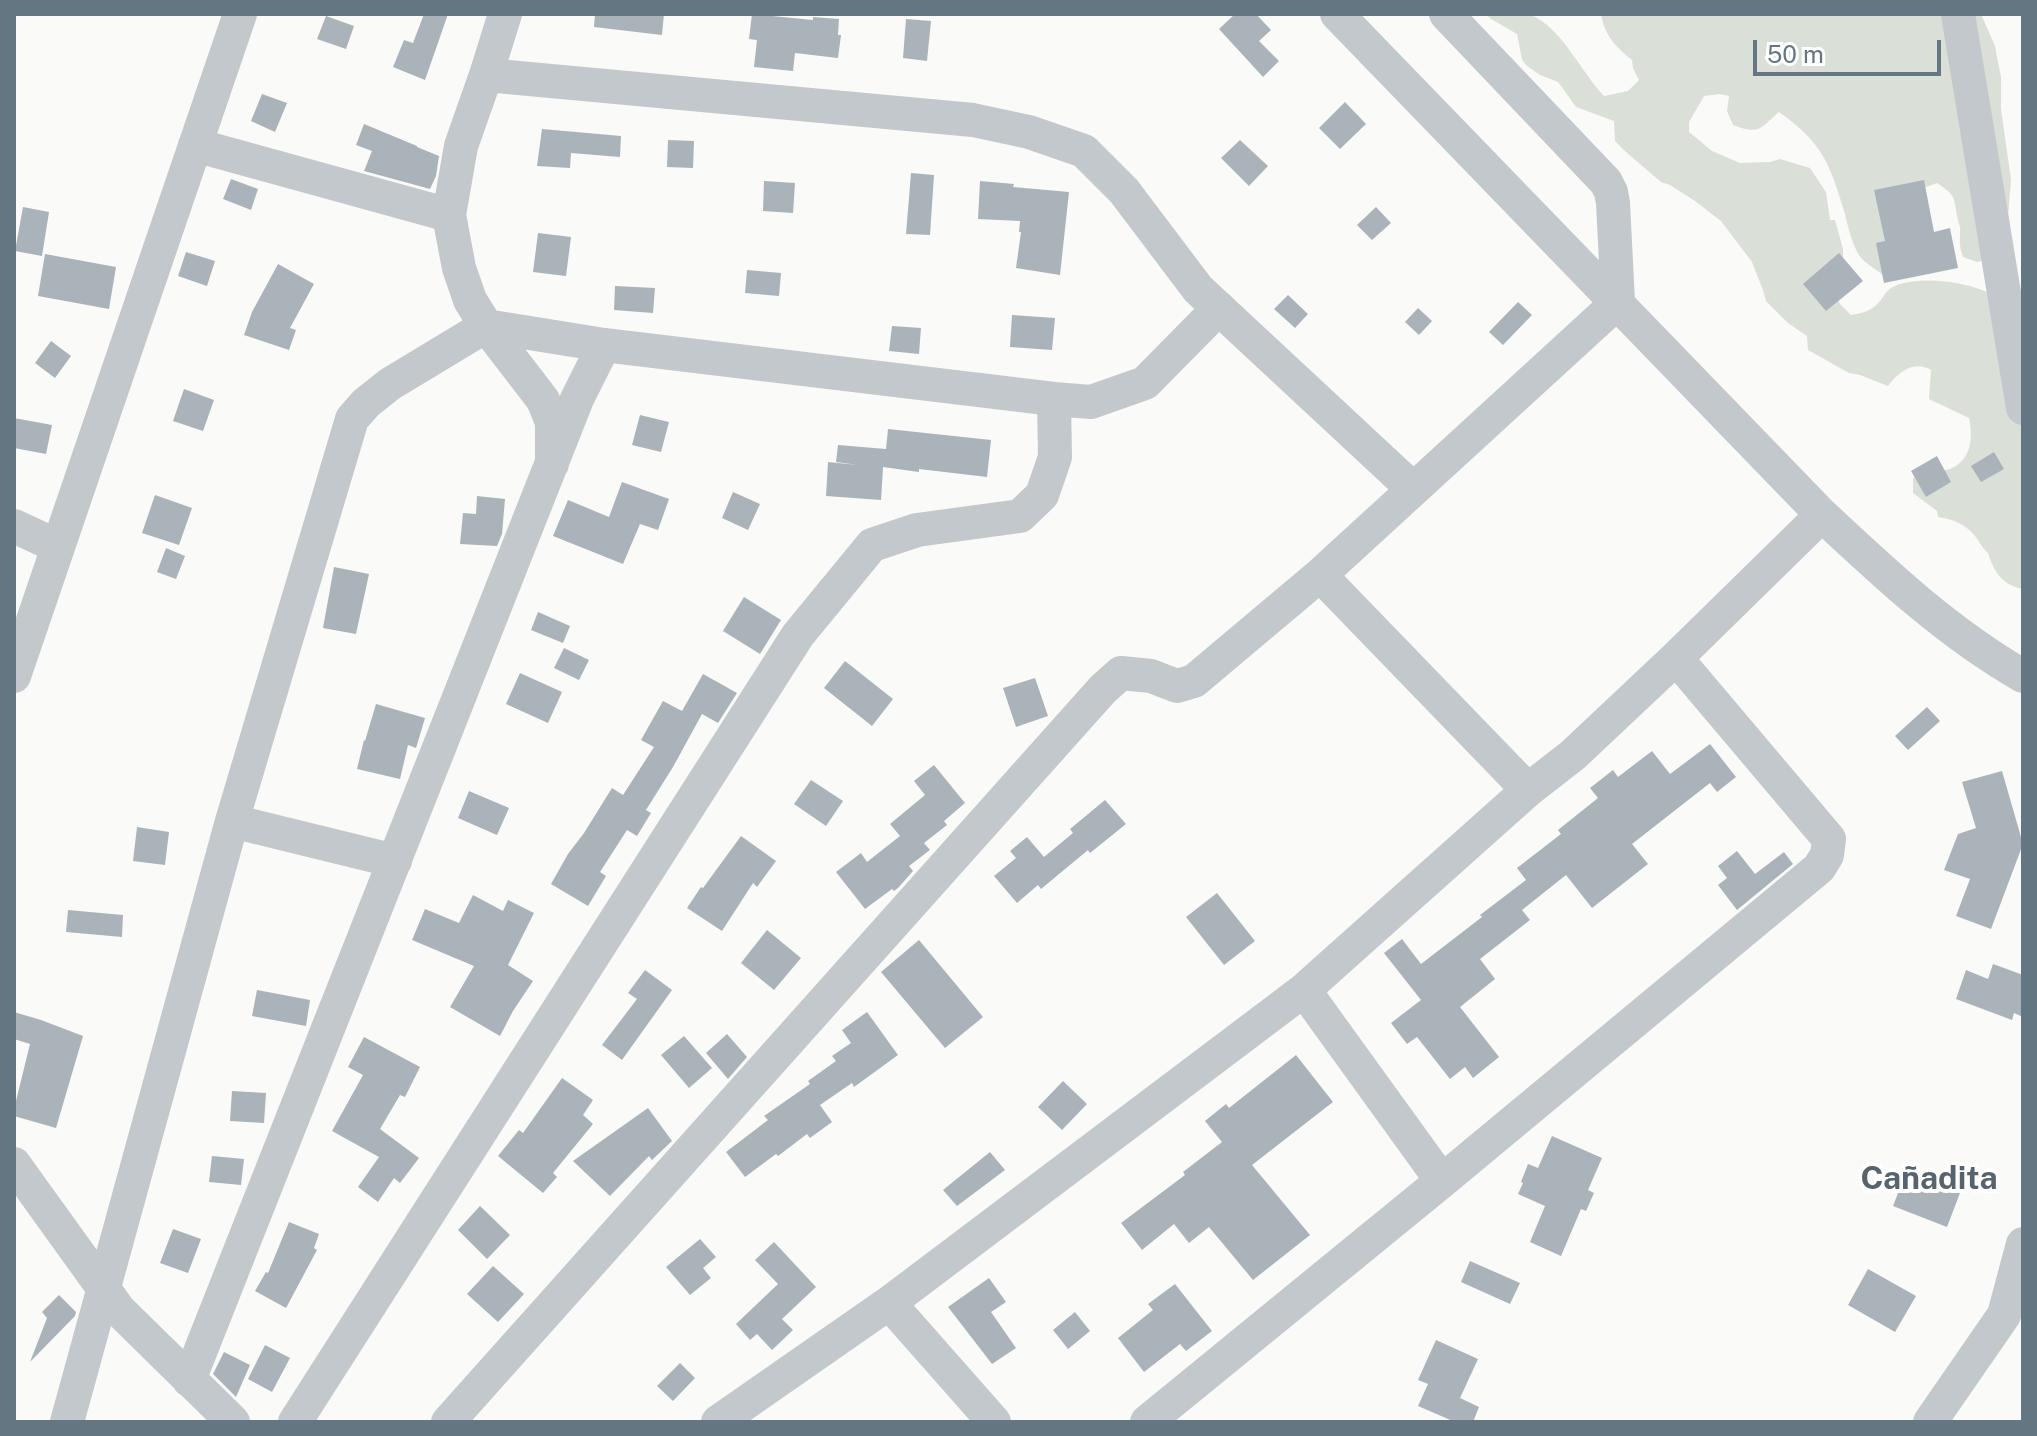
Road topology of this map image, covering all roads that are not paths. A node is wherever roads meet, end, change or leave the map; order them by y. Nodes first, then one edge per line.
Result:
1 (240, 14) edge
2 (505, 14) edge
3 (1337, 14) edge
4 (1446, 14) edge
5 (1958, 14) edge
6 (486, 75) junction
7 (195, 145) junction
8 (449, 215) junction
9 (1618, 302) junction
10 (1219, 308) junction
11 (486, 326) junction
12 (604, 345) junction
13 (1054, 399) junction
14 (2023, 408) edge
15 (552, 464) junction
16 (1413, 489) junction
17 (1822, 515) junction
18 (14, 526) edge
19 (57, 546) junction
20 (1320, 575) junction
21 (1676, 658) junction
22 (14, 676) edge
23 (2023, 676) edge
24 (1528, 790) junction
25 (232, 821) junction
26 (395, 861) junction
27 (1304, 990) junction
28 (14, 1164) edge
29 (1442, 1181) junction
30 (2023, 1244) edge
31 (104, 1290) junction
32 (889, 1303) junction
33 (189, 1380) junction
34 (67, 1422) edge
35 (233, 1422) edge
36 (295, 1422) edge
37 (448, 1422) edge
38 (718, 1422) edge
39 (994, 1422) edge
40 (1147, 1422) edge
41 (1930, 1422) edge

1 - 7 street
2 - 6 street
3 - 9 street
4 - 9 street
5 - 14 street
6 - 8 street
6 - 10 street
7 - 8 street
7 - 19 street
8 - 11 street
9 - 16 street
9 - 17 street
10 - 13 street
10 - 16 street
11 - 12 street
11 - 15 street
11 - 25 street
12 - 13 street
12 - 15 street
13 - 36 street
15 - 26 street
16 - 20 street
17 - 21 street
17 - 23 street
18 - 19 street
19 - 22 street
20 - 24 street
20 - 37 street
21 - 24 street
21 - 29 street
24 - 27 street
25 - 26 street
25 - 31 street
26 - 33 street
27 - 29 street
27 - 32 street
28 - 31 street
29 - 40 street
30 - 41 street
31 - 33 street
31 - 34 street
32 - 38 street
32 - 39 street
33 - 35 street

